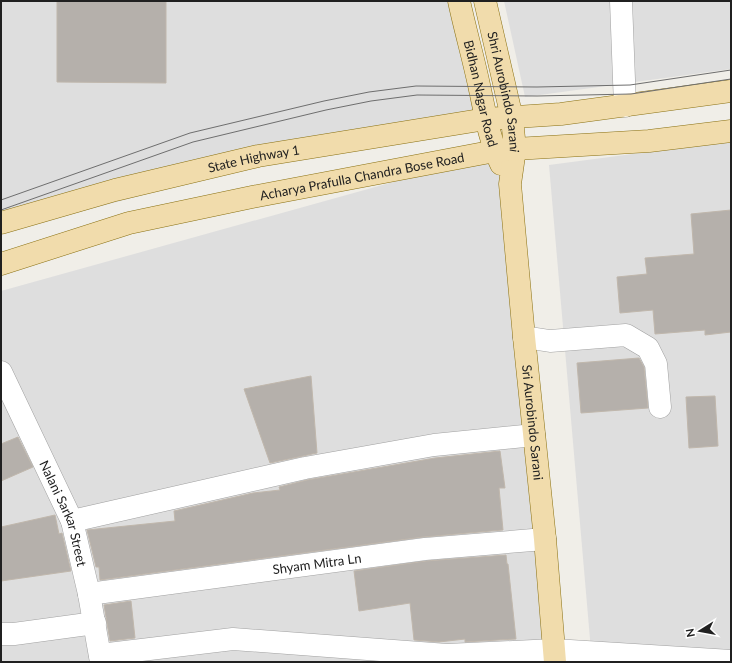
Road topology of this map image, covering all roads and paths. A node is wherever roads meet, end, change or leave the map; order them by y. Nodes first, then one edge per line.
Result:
1 (459, 1) edge
2 (486, 1) edge
3 (621, 1) edge
4 (731, 91) edge
5 (625, 106) junction
6 (512, 118) junction
7 (486, 119) junction
8 (731, 130) edge
9 (505, 150) junction
10 (510, 184) joint
11 (1, 223) edge
12 (1, 264) edge
13 (524, 337) junction
14 (1, 372) edge
15 (660, 407) dead end
16 (534, 435) junction
17 (72, 521) junction
18 (546, 539) junction
19 (89, 594) junction
20 (95, 623) junction
21 (1, 634) edge
22 (375, 655) edge
23 (554, 656) edge
24 (101, 658) edge
25 (729, 661) edge

1 - 7 main road, Bidhan Nagar Road
2 - 6 main road, Shri Aurobindo Sarani
3 - 5 street
4 - 5 main road
5 - 6 main road
6 - 7 main road, State Highway 1
6 - 9 main road, Shri Aurobindo Sarani
7 - 9 main road, Bidhan Nagar Road
7 - 11 main road, State Highway 1
8 - 9 main road, Acharya Prafulla Chandra Bose Road
9 - 10 main road, Bidhan Nagar Road
9 - 12 main road, Acharya Prafulla Chandra Bose Road
10 - 13 main road, Sri Aurobindo Sarani
13 - 15 street
13 - 16 main road, Sri Aurobindo Sarani
14 - 17 street, Nalani Sarkar Street
16 - 17 street
16 - 18 main road, Sri Aurobindo Sarani
17 - 19 street, Nalani Sarkar Street
18 - 19 street, Shyam Mitra Ln
18 - 23 main road, Sri Aurobindo Sarani
19 - 20 street, Nalani Sarkar Street
20 - 21 street
20 - 24 street, Nalani Sarkar Street
22 - 23 street
22 - 24 street
23 - 25 street

